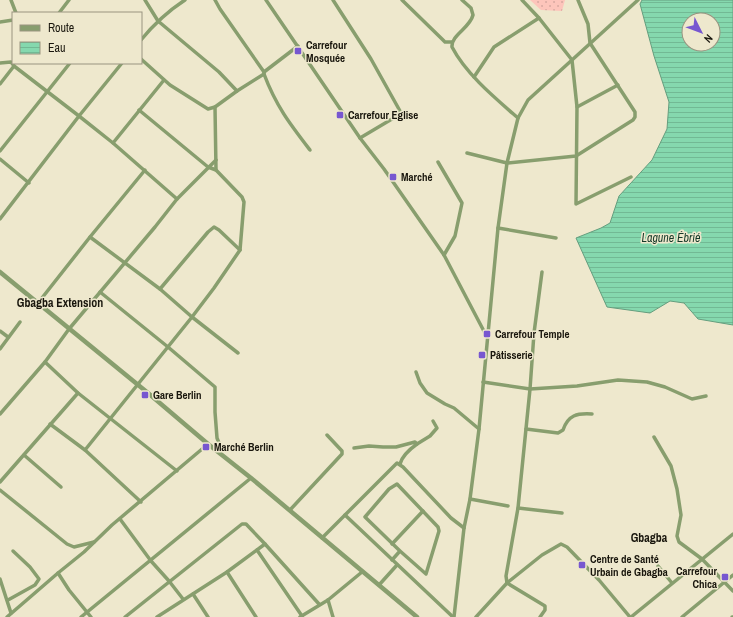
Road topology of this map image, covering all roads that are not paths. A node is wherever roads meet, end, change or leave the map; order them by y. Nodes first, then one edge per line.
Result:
1 (11, 0) edge
2 (69, 0) edge
3 (145, 0) edge
4 (185, 0) edge
5 (215, 0) edge
6 (266, 0) edge
7 (334, 0) edge
8 (402, 0) edge
9 (462, 0) edge
10 (522, 0) edge
11 (578, 0) edge
12 (638, 0) edge
13 (16, 12) edge
14 (60, 12) edge
15 (539, 18) junction
16 (12, 20) edge
17 (158, 21) junction
18 (0, 22) edge
19 (142, 39) edge
20 (452, 42) junction
21 (590, 43) junction
22 (298, 46) junction
23 (142, 60) edge
24 (572, 60) junction
25 (0, 63) edge
26 (12, 63) edge
27 (69, 64) edge
28 (121, 64) edge
29 (14, 66) joint
30 (264, 73) junction
31 (474, 77) junction
32 (164, 80) junction
33 (0, 84) edge
34 (618, 85) junction
35 (237, 91) junction
36 (47, 92) junction
37 (577, 107) junction
38 (215, 108) junction
39 (139, 110) junction
40 (79, 116) junction
41 (518, 118) junction
42 (360, 138) junction
43 (113, 143) junction
44 (310, 150) dead end
45 (0, 151) edge
46 (467, 153) dead end
47 (576, 156) junction
48 (0, 159) edge
49 (216, 160) junction
50 (438, 162) dead end
51 (507, 163) junction
52 (208, 167) junction
53 (145, 170) junction
54 (216, 170) junction
55 (631, 177) dead end
56 (29, 183) junction
57 (177, 199) junction
58 (0, 219) edge
59 (498, 228) junction
60 (90, 236) junction
61 (556, 238) dead end
62 (240, 250) junction
63 (444, 255) junction
64 (125, 262) junction
65 (0, 272) edge
66 (542, 272) dead end
67 (160, 289) junction
68 (100, 292) junction
69 (38, 303) junction
70 (192, 317) junction
71 (20, 322) dead end
72 (70, 329) junction
73 (0, 331) edge
74 (8, 337) junction
75 (487, 338) junction
76 (168, 347) junction
77 (0, 349) edge
78 (238, 353) dead end
79 (45, 362) junction
80 (416, 372) dead end
81 (483, 382) junction
82 (138, 384) junction
83 (530, 389) junction
84 (78, 393) junction
85 (706, 396) dead end
86 (0, 414) edge
87 (592, 414) dead end
88 (110, 418) junction
89 (433, 421) dead end
90 (50, 424) junction
91 (479, 428) junction
92 (526, 429) junction
93 (327, 435) dead end
94 (654, 437) dead end
95 (208, 444) junction
96 (417, 444) junction
97 (354, 448) dead end
98 (85, 450) junction
99 (214, 450) junction
100 (24, 455) junction
101 (400, 464) junction
102 (177, 471) junction
103 (251, 478) junction
104 (0, 482) edge
105 (61, 487) dead end
106 (0, 490) edge
107 (470, 499) junction
108 (141, 502) junction
109 (508, 506) dead end
110 (518, 508) junction
111 (290, 510) junction
112 (423, 511) junction
113 (562, 513) dead end
114 (346, 515) junction
115 (120, 519) junction
116 (464, 528) junction
117 (733, 534) edge
118 (322, 538) junction
119 (96, 541) junction
120 (265, 544) junction
121 (392, 544) junction
122 (256, 550) junction
123 (13, 551) dead end
124 (400, 551) junction
125 (702, 559) junction
126 (392, 560) junction
127 (151, 561) junction
128 (397, 565) junction
129 (658, 566) dead end
130 (227, 572) junction
131 (362, 572) junction
132 (58, 573) junction
133 (733, 575) edge
134 (0, 579) edge
135 (169, 581) junction
136 (724, 582) junction
137 (507, 583) junction
138 (672, 584) junction
139 (378, 585) junction
140 (733, 591) edge
141 (193, 594) junction
142 (8, 600) junction
143 (183, 600) junction
144 (328, 600) junction
145 (319, 604) junction
146 (88, 612) junction
147 (11, 613) junction
148 (301, 616) edge
149 (7, 617) edge
150 (81, 617) edge
151 (91, 617) edge
152 (124, 617) edge
153 (157, 617) edge
154 (208, 617) edge
155 (256, 617) edge
156 (334, 617) edge
157 (417, 617) edge
158 (454, 617) edge
159 (476, 617) edge
160 (540, 617) edge
161 (630, 617) edge
162 (682, 617) edge

1 - 13 street
2 - 14 street
3 - 17 street
4 - 17 street
5 - 30 street
6 - 22 street
7 - 42 street
8 - 20 street
9 - 20 street
10 - 15 street
11 - 21 street
12 - 21 street
15 - 24 street
15 - 31 street
16 - 18 street
17 - 19 street
17 - 35 street
20 - 31 street
21 - 24 street
21 - 34 street
22 - 30 street
22 - 42 street
23 - 32 street
24 - 37 street
24 - 41 street
25 - 26 street
27 - 36 street
28 - 40 street
29 - 33 street
29 - 36 street
30 - 35 street
30 - 44 street
31 - 41 street
32 - 38 street
32 - 39 street
34 - 37 street
34 - 47 street
35 - 38 street
36 - 40 street
36 - 45 street
37 - 47 street
38 - 49 street
39 - 43 street
39 - 52 street
40 - 43 street
40 - 56 street
41 - 51 street
42 - 63 street
43 - 53 street
46 - 51 street
47 - 51 street
47 - 55 street
48 - 56 street
49 - 52 street
49 - 54 street
50 - 63 street
51 - 59 street
52 - 54 street
52 - 57 street
53 - 57 street
53 - 60 street
54 - 62 street
56 - 58 street
57 - 64 street
59 - 61 street
59 - 75 street
60 - 64 street
60 - 69 street
62 - 67 street
62 - 70 street
63 - 75 street
64 - 67 street
64 - 68 street
65 - 69 street
66 - 83 street
67 - 70 street
68 - 72 street
68 - 76 street
69 - 72 street
70 - 76 street
70 - 78 street
71 - 74 street
72 - 79 street
72 - 82 street
73 - 74 street
74 - 77 street
75 - 81 street
76 - 82 street
76 - 99 street
79 - 84 street
79 - 86 street
80 - 91 street
81 - 83 street
81 - 91 street
82 - 88 street
82 - 95 street
83 - 85 street
83 - 92 street
84 - 88 street
84 - 90 street
87 - 92 street
88 - 98 street
88 - 102 street
89 - 96 street
90 - 98 street
90 - 100 street
91 - 107 street
92 - 110 street
93 - 111 street
94 - 125 street
95 - 99 street
95 - 102 street
96 - 97 street
96 - 101 street
98 - 108 street
99 - 103 street
100 - 104 street
100 - 105 street
101 - 114 street
101 - 116 street
102 - 108 street
103 - 111 street
103 - 127 street
106 - 119 street
107 - 109 street
107 - 116 street
108 - 115 street
110 - 113 street
110 - 137 street
111 - 118 street
112 - 121 street
112 - 121 street
112 - 124 street
114 - 118 street
114 - 126 street
115 - 119 street
115 - 127 street
116 - 158 street
117 - 125 street
118 - 131 street
119 - 132 street
120 - 122 street
120 - 135 street
120 - 145 street
121 - 124 street
122 - 130 street
122 - 148 street
123 - 142 street
124 - 126 street
125 - 136 street
125 - 138 street
126 - 128 street
127 - 135 street
127 - 146 street
128 - 139 street
128 - 158 street
129 - 138 street
130 - 141 street
130 - 155 street
131 - 139 street
131 - 144 street
132 - 146 street
132 - 147 street
133 - 136 street
134 - 142 street
135 - 143 street
135 - 152 street
136 - 140 street
136 - 162 street
137 - 159 street
137 - 160 street
137 - 161 street
138 - 161 street
139 - 157 street
141 - 143 street
141 - 154 street
142 - 147 street
143 - 153 street
144 - 145 street
144 - 156 street
145 - 148 street
146 - 150 street
146 - 151 street
147 - 149 street

